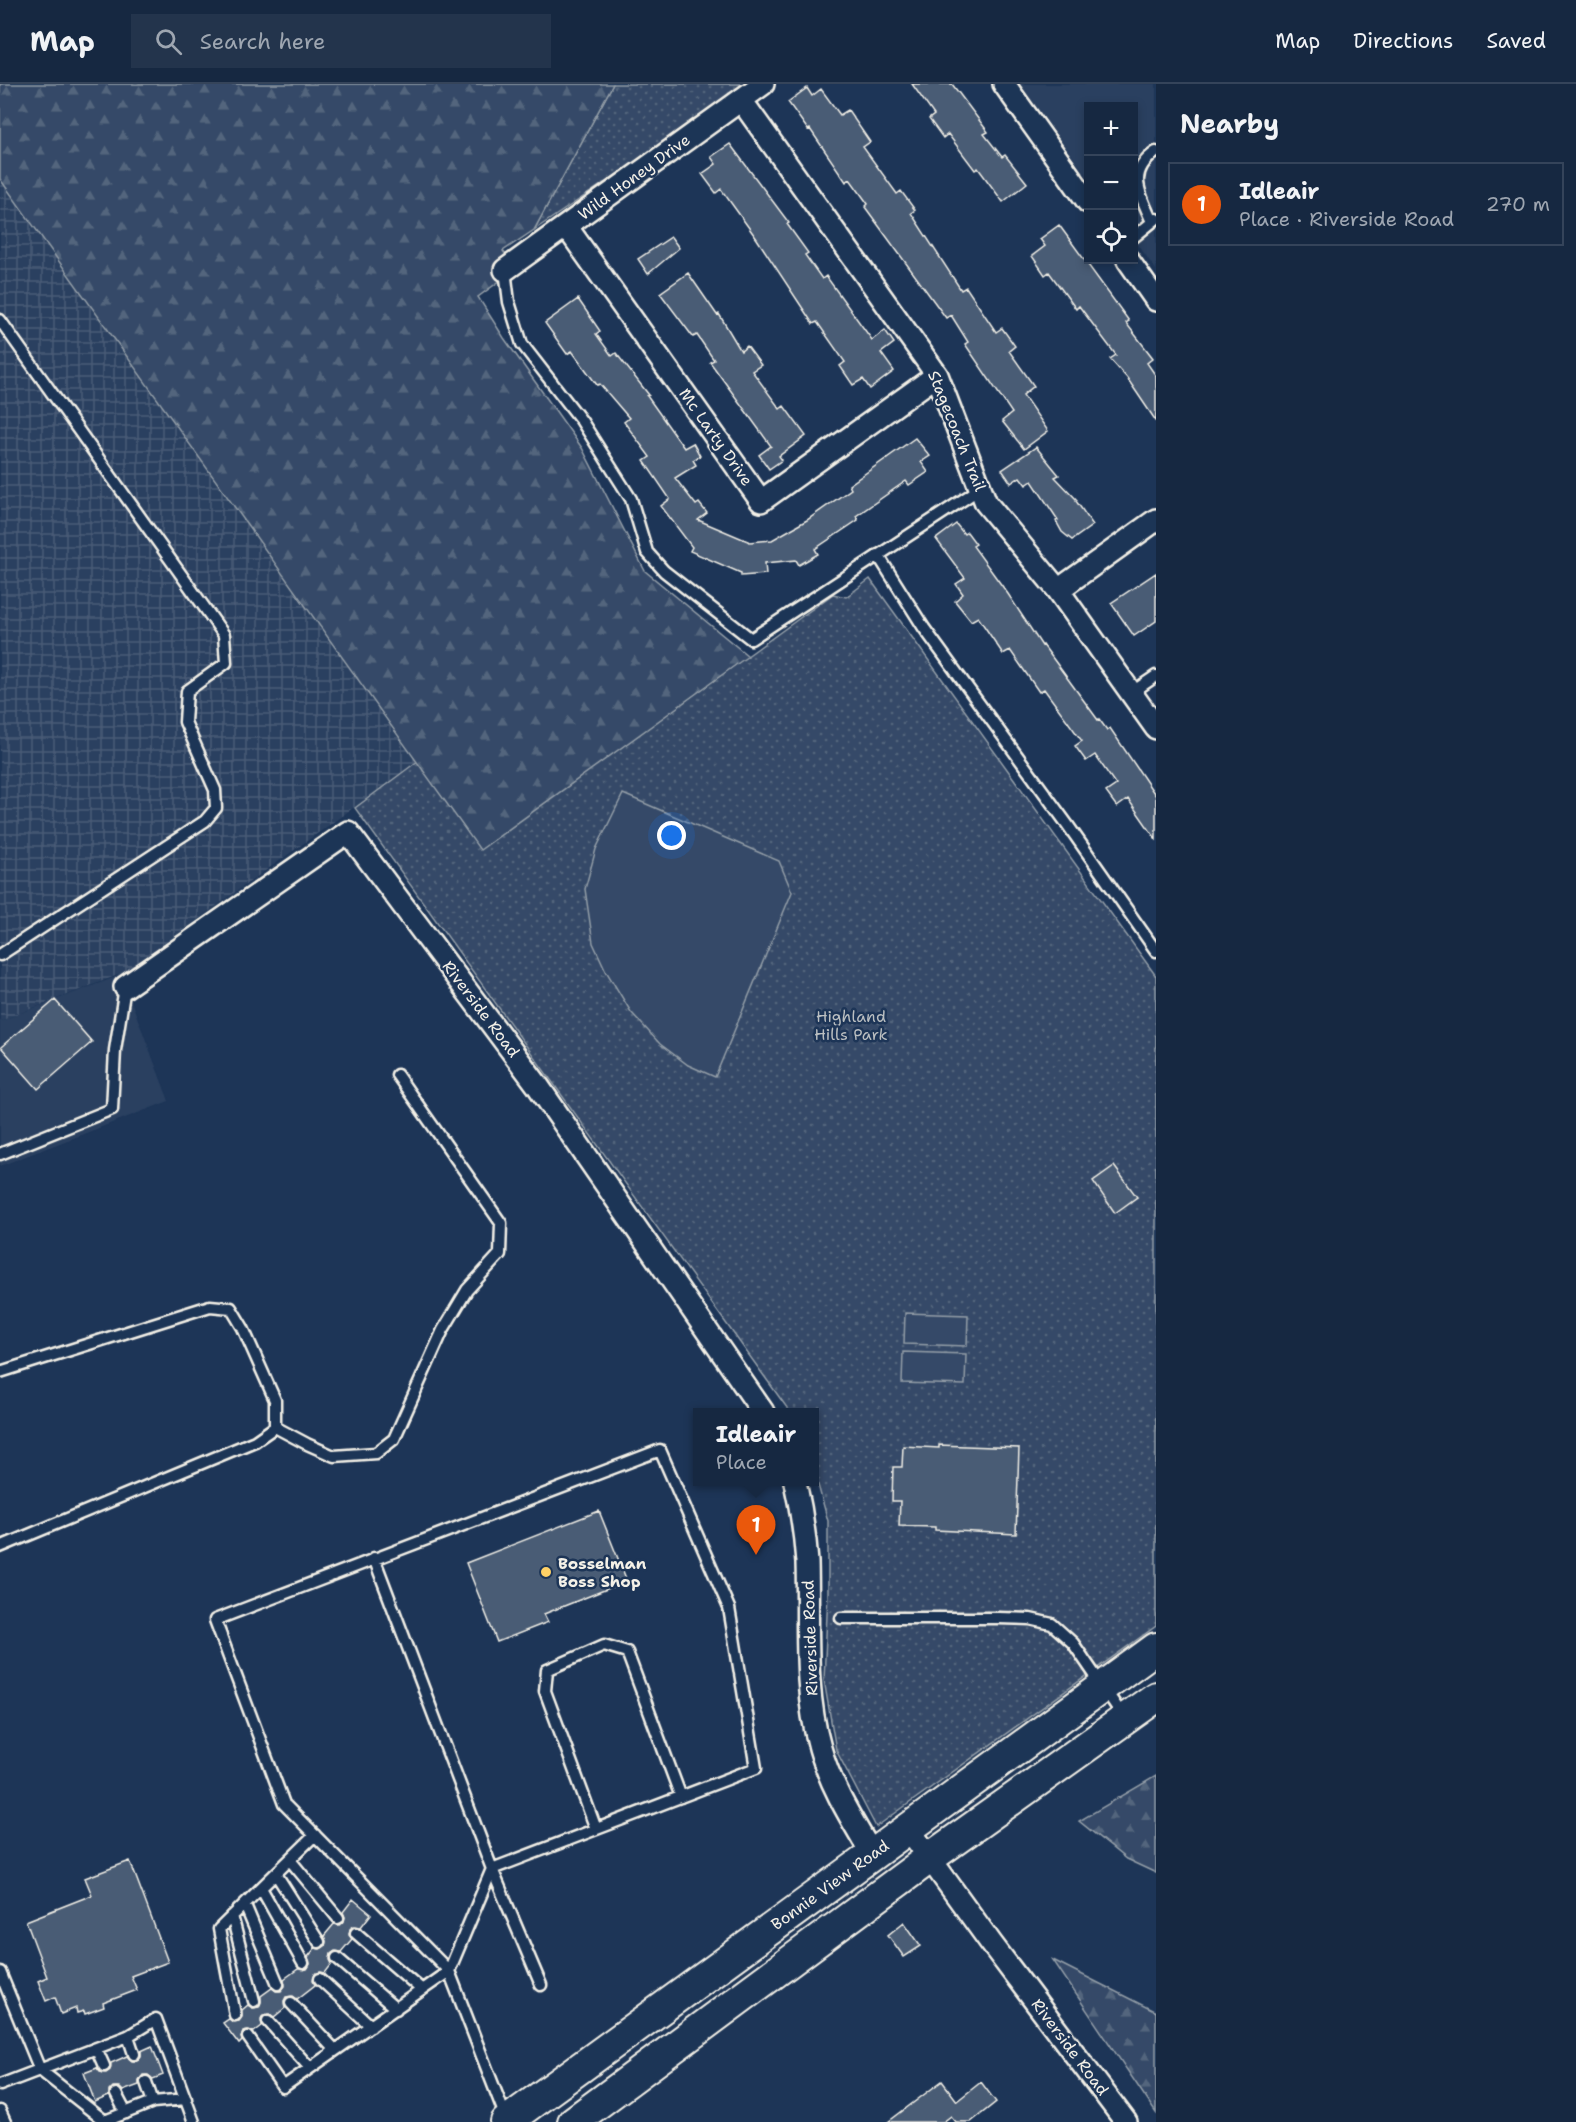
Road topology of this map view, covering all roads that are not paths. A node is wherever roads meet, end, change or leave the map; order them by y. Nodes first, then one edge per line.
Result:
1 (763, 84) edge
2 (1004, 84) edge
3 (741, 100) junction
4 (1156, 152) edge
5 (1084, 195) edge
6 (1154, 220) edge
7 (567, 226) junction
8 (1138, 234) edge
9 (1131, 264) edge
10 (505, 270) joint
11 (1156, 300) edge
12 (0, 320) edge
13 (937, 375) junction
14 (981, 488) junction
15 (1156, 520) edge
16 (878, 555) junction
17 (1058, 590) junction
18 (1156, 676) edge
19 (1131, 693) junction
20 (1156, 728) edge
21 (1156, 951) edge
22 (0, 955) edge
23 (125, 987) joint
24 (397, 1075) dead end
25 (0, 1154) edge
26 (0, 1372) edge
27 (760, 1408) edge
28 (275, 1427) junction
29 (796, 1486) edge
30 (0, 1547) edge
31 (374, 1558) junction
32 (841, 1618) dead end
33 (1156, 1648) edge
34 (1103, 1687) junction
35 (1156, 1697) edge
36 (1125, 1719) junction
37 (681, 1797) junction
38 (908, 1828) junction
39 (596, 1829) junction
40 (315, 1835) junction
41 (872, 1854) junction
42 (930, 1857) junction
43 (290, 1860) junction
44 (492, 1869) junction
45 (276, 1874) junction
46 (261, 1888) junction
47 (244, 1905) junction
48 (232, 1916) junction
49 (338, 1918) dead end
50 (356, 1933) dead end
51 (319, 1942) dead end
52 (337, 1958) dead end
53 (303, 1963) dead end
54 (449, 1971) junction
55 (0, 1972) edge
56 (320, 1979) dead end
57 (278, 1984) dead end
58 (541, 1985) dead end
59 (422, 1990) junction
60 (254, 2001) dead end
61 (291, 2003) dead end
62 (396, 2008) junction
63 (235, 2014) dead end
64 (268, 2021) dead end
65 (371, 2026) junction
66 (128, 2036) junction
67 (248, 2037) dead end
68 (96, 2048) junction
69 (335, 2050) junction
70 (134, 2054) dead end
71 (104, 2066) dead end
72 (310, 2068) junction
73 (40, 2070) junction
74 (146, 2082) dead end
75 (0, 2085) edge
76 (116, 2094) dead end
77 (186, 2099) junction
78 (153, 2102) junction
79 (0, 2111) edge
80 (126, 2113) junction
81 (5, 2122) edge
82 (106, 2122) edge
83 (194, 2122) edge
84 (506, 2122) edge
85 (573, 2122) edge
86 (1126, 2122) edge

1 - 3 street, Wild Honey Drive
2 - 5 street
3 - 7 street, Wild Honey Drive
3 - 13 street, Stagecoach Trail
4 - 6 lane
6 - 8 lane
7 - 10 street, Wild Honey Drive
7 - 13 street, Mc Larty Drive
9 - 11 street
10 - 16 lane
12 - 22 lane
13 - 14 street, Stagecoach Trail
14 - 16 lane
14 - 17 street, Stagecoach Trail
15 - 17 street
16 - 21 lane
17 - 19 street, Stagecoach Trail
18 - 19 lane
19 - 20 street, Stagecoach Trail
23 - 25 lane
23 - 27 street, Riverside Road
24 - 28 lane
26 - 28 lane
28 - 30 lane
29 - 41 street, Riverside Road
31 - 37 lane
31 - 40 lane
31 - 44 lane
32 - 34 lane
33 - 34 main road, Bonnie View Road
34 - 36 lane
34 - 38 main road, Bonnie View Road
35 - 36 main road
36 - 42 main road
37 - 39 lane
37 - 39 lane
38 - 41 main road, Bonnie View Road
38 - 42 street, Riverside Road
39 - 44 lane
40 - 43 lane
40 - 54 lane
41 - 84 main road, Bonnie View Road
42 - 85 main road
42 - 86 street, Riverside Road
43 - 45 lane
43 - 49 lane
44 - 54 lane
44 - 58 lane
45 - 46 lane
45 - 51 lane
46 - 47 lane
46 - 53 lane
47 - 48 lane
47 - 57 lane
48 - 60 lane
48 - 63 lane
50 - 59 lane
52 - 62 lane
54 - 59 lane
54 - 84 lane
55 - 73 lane
56 - 65 lane
59 - 62 lane
61 - 69 lane
62 - 65 lane
64 - 72 lane
65 - 69 lane
66 - 68 lane
66 - 70 lane
66 - 77 lane
67 - 72 lane
68 - 71 lane
68 - 73 lane
69 - 72 lane
73 - 75 lane
73 - 82 lane
74 - 78 lane
76 - 80 lane
77 - 78 lane
77 - 83 lane
78 - 80 lane
79 - 81 lane
80 - 82 lane

